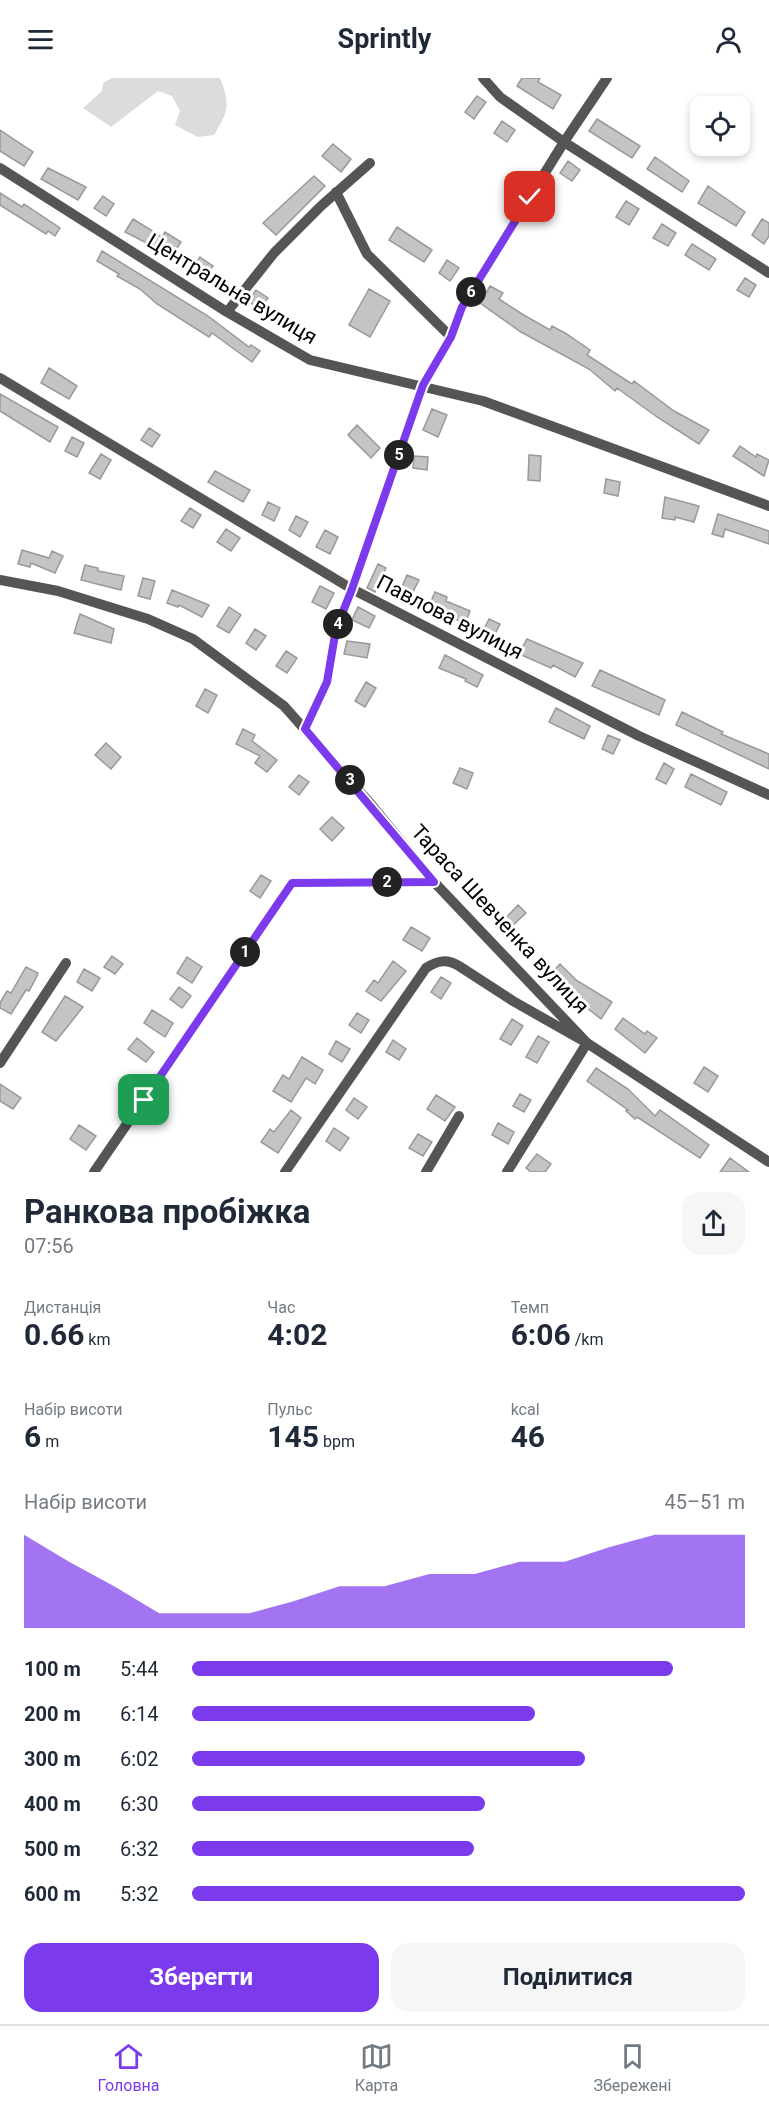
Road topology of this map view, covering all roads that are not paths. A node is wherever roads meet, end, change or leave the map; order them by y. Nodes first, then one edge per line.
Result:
1 (483, 78) edge
2 (607, 78) edge
3 (564, 142) junction
4 (370, 163) dead end
5 (0, 168) edge
6 (336, 192) junction
7 (769, 273) edge
8 (227, 312) junction
9 (451, 337) junction
10 (0, 378) edge
11 (423, 385) junction
12 (769, 506) edge
13 (0, 580) edge
14 (352, 589) junction
15 (305, 729) junction
16 (769, 795) edge
17 (434, 882) junction
18 (66, 963) dead end
19 (587, 1043) junction
20 (0, 1063) edge
21 (459, 1116) dead end
22 (769, 1162) edge
23 (94, 1172) edge
24 (285, 1172) edge
25 (427, 1172) edge
26 (438, 1172) edge
27 (507, 1172) edge

1 - 3 street
2 - 3 street
3 - 7 street
3 - 9 street
4 - 6 street
5 - 8 street, Центральна вулиця
6 - 8 street
6 - 9 street
8 - 11 street, Центральна вулиця
9 - 11 street
10 - 14 street, Павлова вулиця
11 - 12 street, Центральна вулиця
11 - 14 street
13 - 15 street, Тараса Шевченка вулиця
14 - 15 street
14 - 16 street, Павлова вулиця
15 - 17 street, Тараса Шевченка вулиця
17 - 19 street, Тараса Шевченка вулиця
17 - 23 street
18 - 20 street
19 - 22 street, Тараса Шевченка вулиця
19 - 24 street
19 - 27 street
21 - 25 street
25 - 26 street

